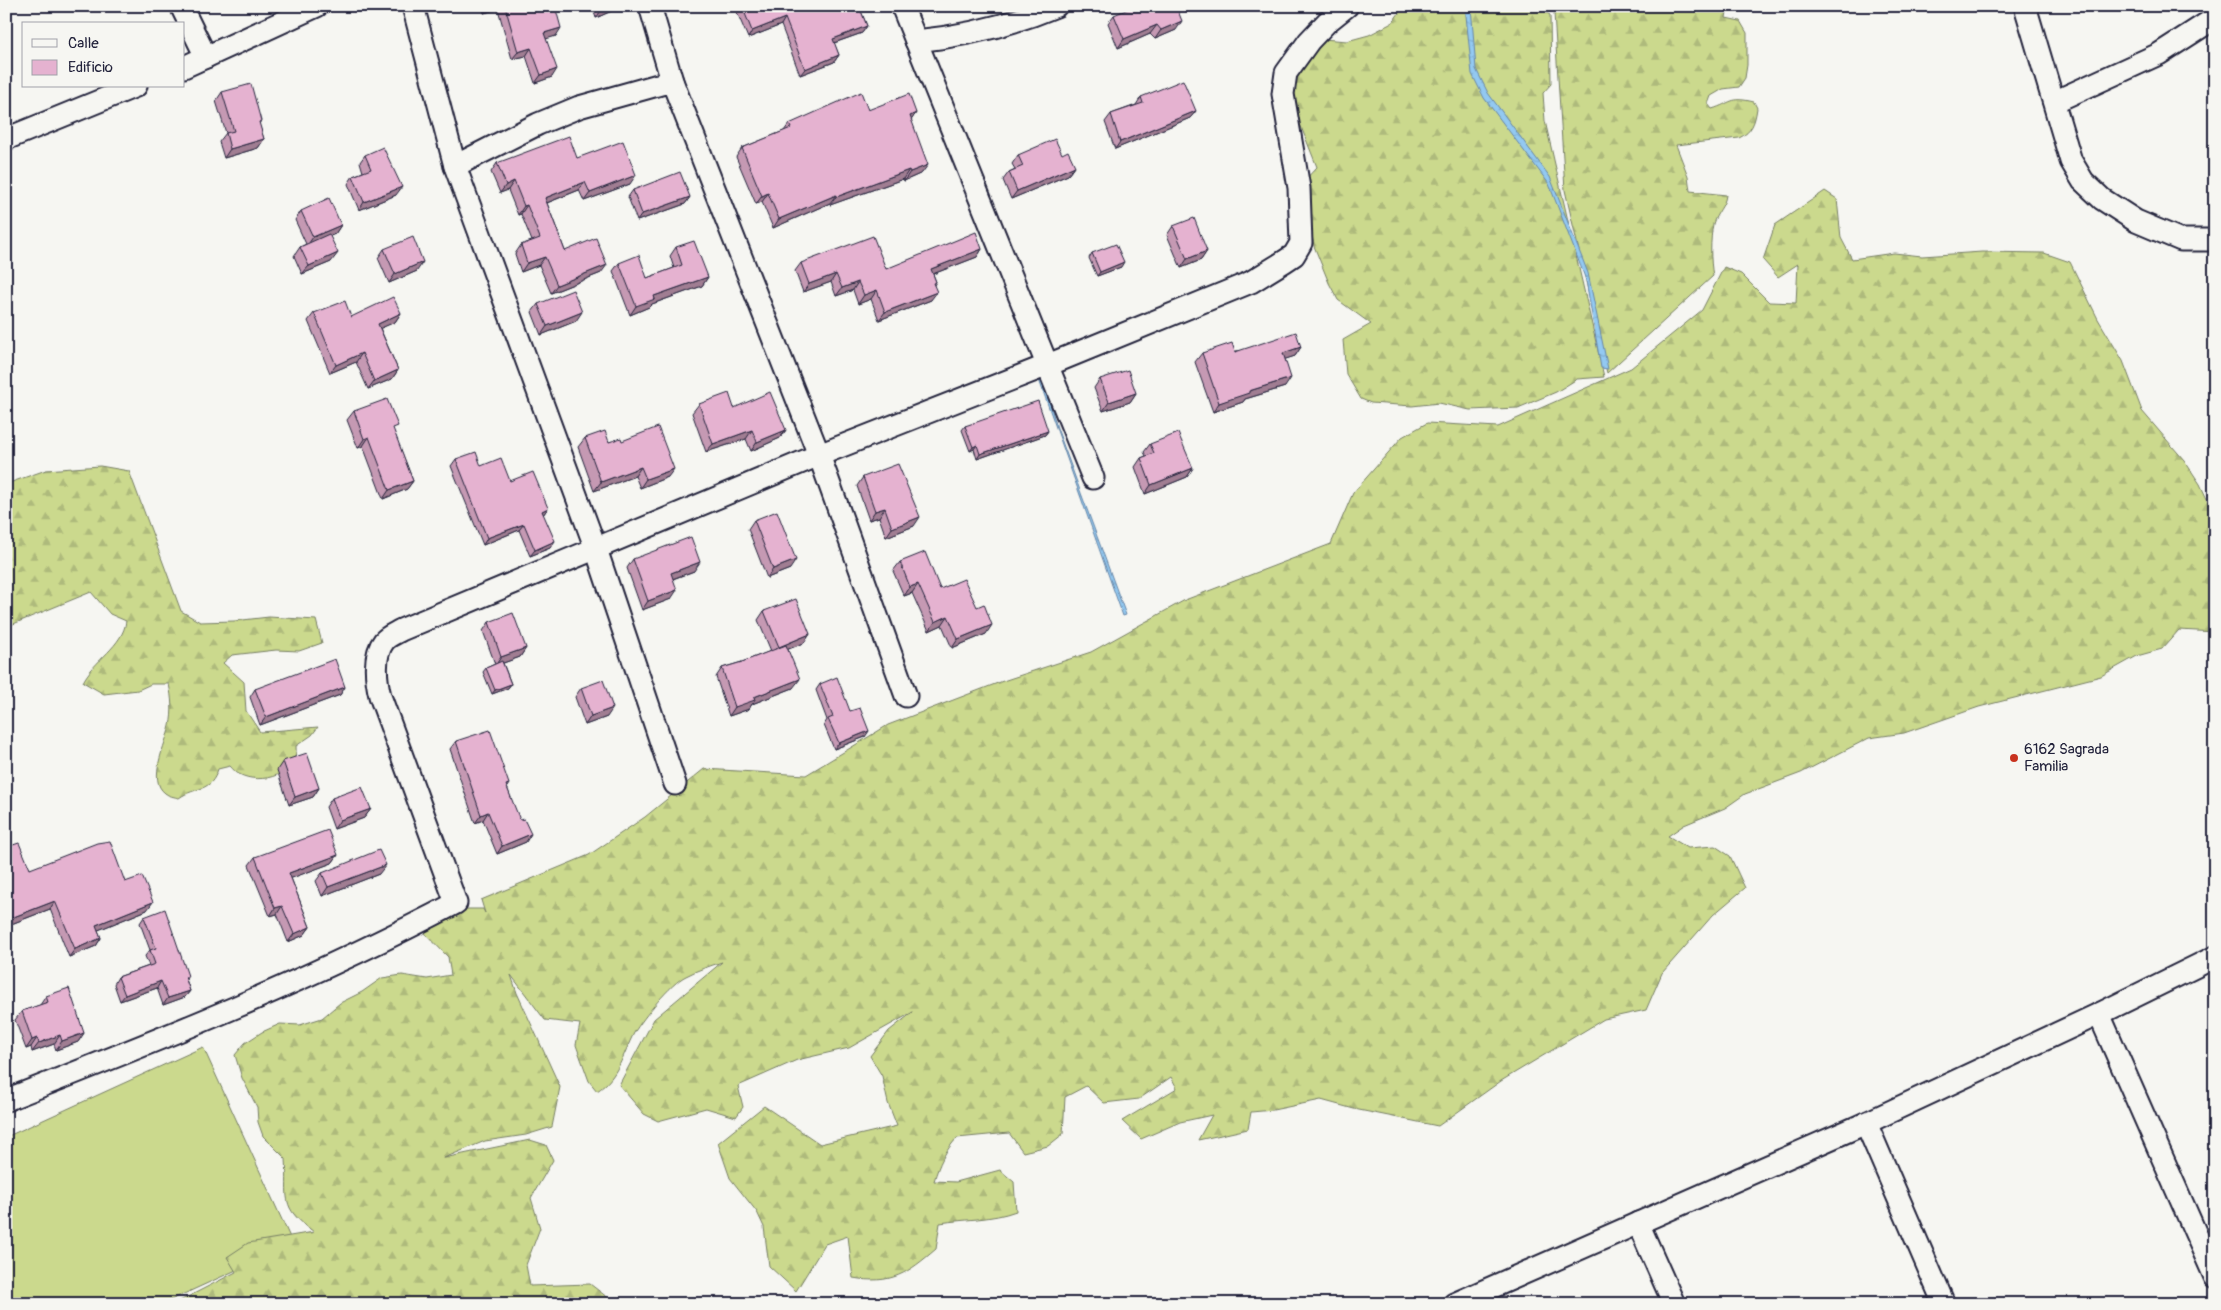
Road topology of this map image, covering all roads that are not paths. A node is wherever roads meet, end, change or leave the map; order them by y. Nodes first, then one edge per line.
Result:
1 (181, 6) edge
2 (317, 6) edge
3 (413, 6) edge
4 (650, 6) edge
5 (902, 6) edge
6 (1056, 6) edge
7 (1347, 6) edge
8 (2026, 6) edge
9 (2215, 18) edge
10 (916, 41) junction
11 (206, 57) junction
12 (185, 67) edge
13 (672, 81) junction
14 (131, 88) edge
15 (2054, 102) junction
16 (6, 139) edge
17 (455, 166) junction
18 (2215, 240) edge
19 (1048, 365) junction
20 (819, 455) junction
21 (1092, 478) dead end
22 (596, 549) junction
23 (906, 696) dead end
24 (675, 784) dead end
25 (2215, 957) edge
26 (2099, 1014) junction
27 (6, 1100) edge
28 (1866, 1123) junction
29 (1638, 1223) junction
30 (2215, 1277) edge
31 (1454, 1304) edge
32 (1674, 1304) edge
33 (1944, 1304) edge

1 - 11 street
2 - 11 street
3 - 17 street
4 - 13 street
5 - 10 street
6 - 10 street
7 - 19 street
8 - 15 street
9 - 15 street
10 - 19 street
11 - 12 street
13 - 17 street
13 - 20 street
14 - 16 street
15 - 18 street
17 - 22 street
19 - 20 street
19 - 21 street
20 - 22 street
20 - 23 street
22 - 24 street
22 - 27 street
25 - 26 street
26 - 28 street
26 - 30 street
28 - 29 street
28 - 33 street
29 - 31 street
29 - 32 street

